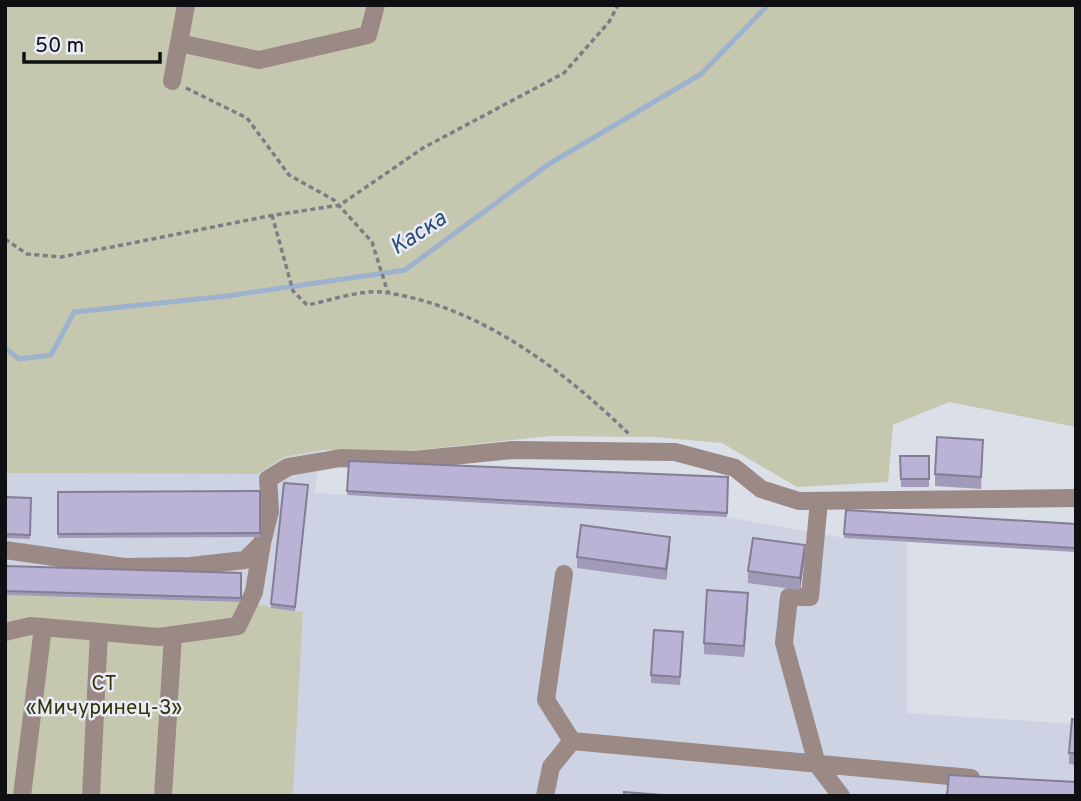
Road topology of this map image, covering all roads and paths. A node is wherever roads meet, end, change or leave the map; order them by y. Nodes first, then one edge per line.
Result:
1 (186, 5) edge
2 (376, 5) edge
3 (618, 5) edge
4 (179, 43) junction
5 (172, 80) joint
6 (338, 205) junction
7 (272, 215) junction
8 (5, 239) edge
9 (388, 294) junction
10 (648, 452) junction
11 (1076, 498) edge
12 (819, 500) junction
13 (262, 543) junction
14 (5, 550) edge
15 (564, 574) dead end
16 (43, 627) junction
17 (5, 632) edge
18 (99, 632) junction
19 (173, 635) junction
20 (572, 741) junction
21 (817, 764) junction
22 (994, 780) edge
23 (22, 796) edge
24 (91, 796) edge
25 (163, 796) edge
26 (545, 796) edge
27 (841, 796) edge

1 - 4 street
2 - 4 street
3 - 6 path
4 - 5 street
5 - 6 path
6 - 7 path
6 - 9 path
7 - 8 path
7 - 9 path
9 - 10 path
10 - 12 street
10 - 13 street
11 - 12 street
12 - 21 street
13 - 14 street
13 - 19 street
15 - 20 street
16 - 17 street
16 - 18 street
16 - 23 street
18 - 19 street
18 - 24 street
19 - 25 street
20 - 21 street
20 - 26 street
21 - 22 street
21 - 27 street

